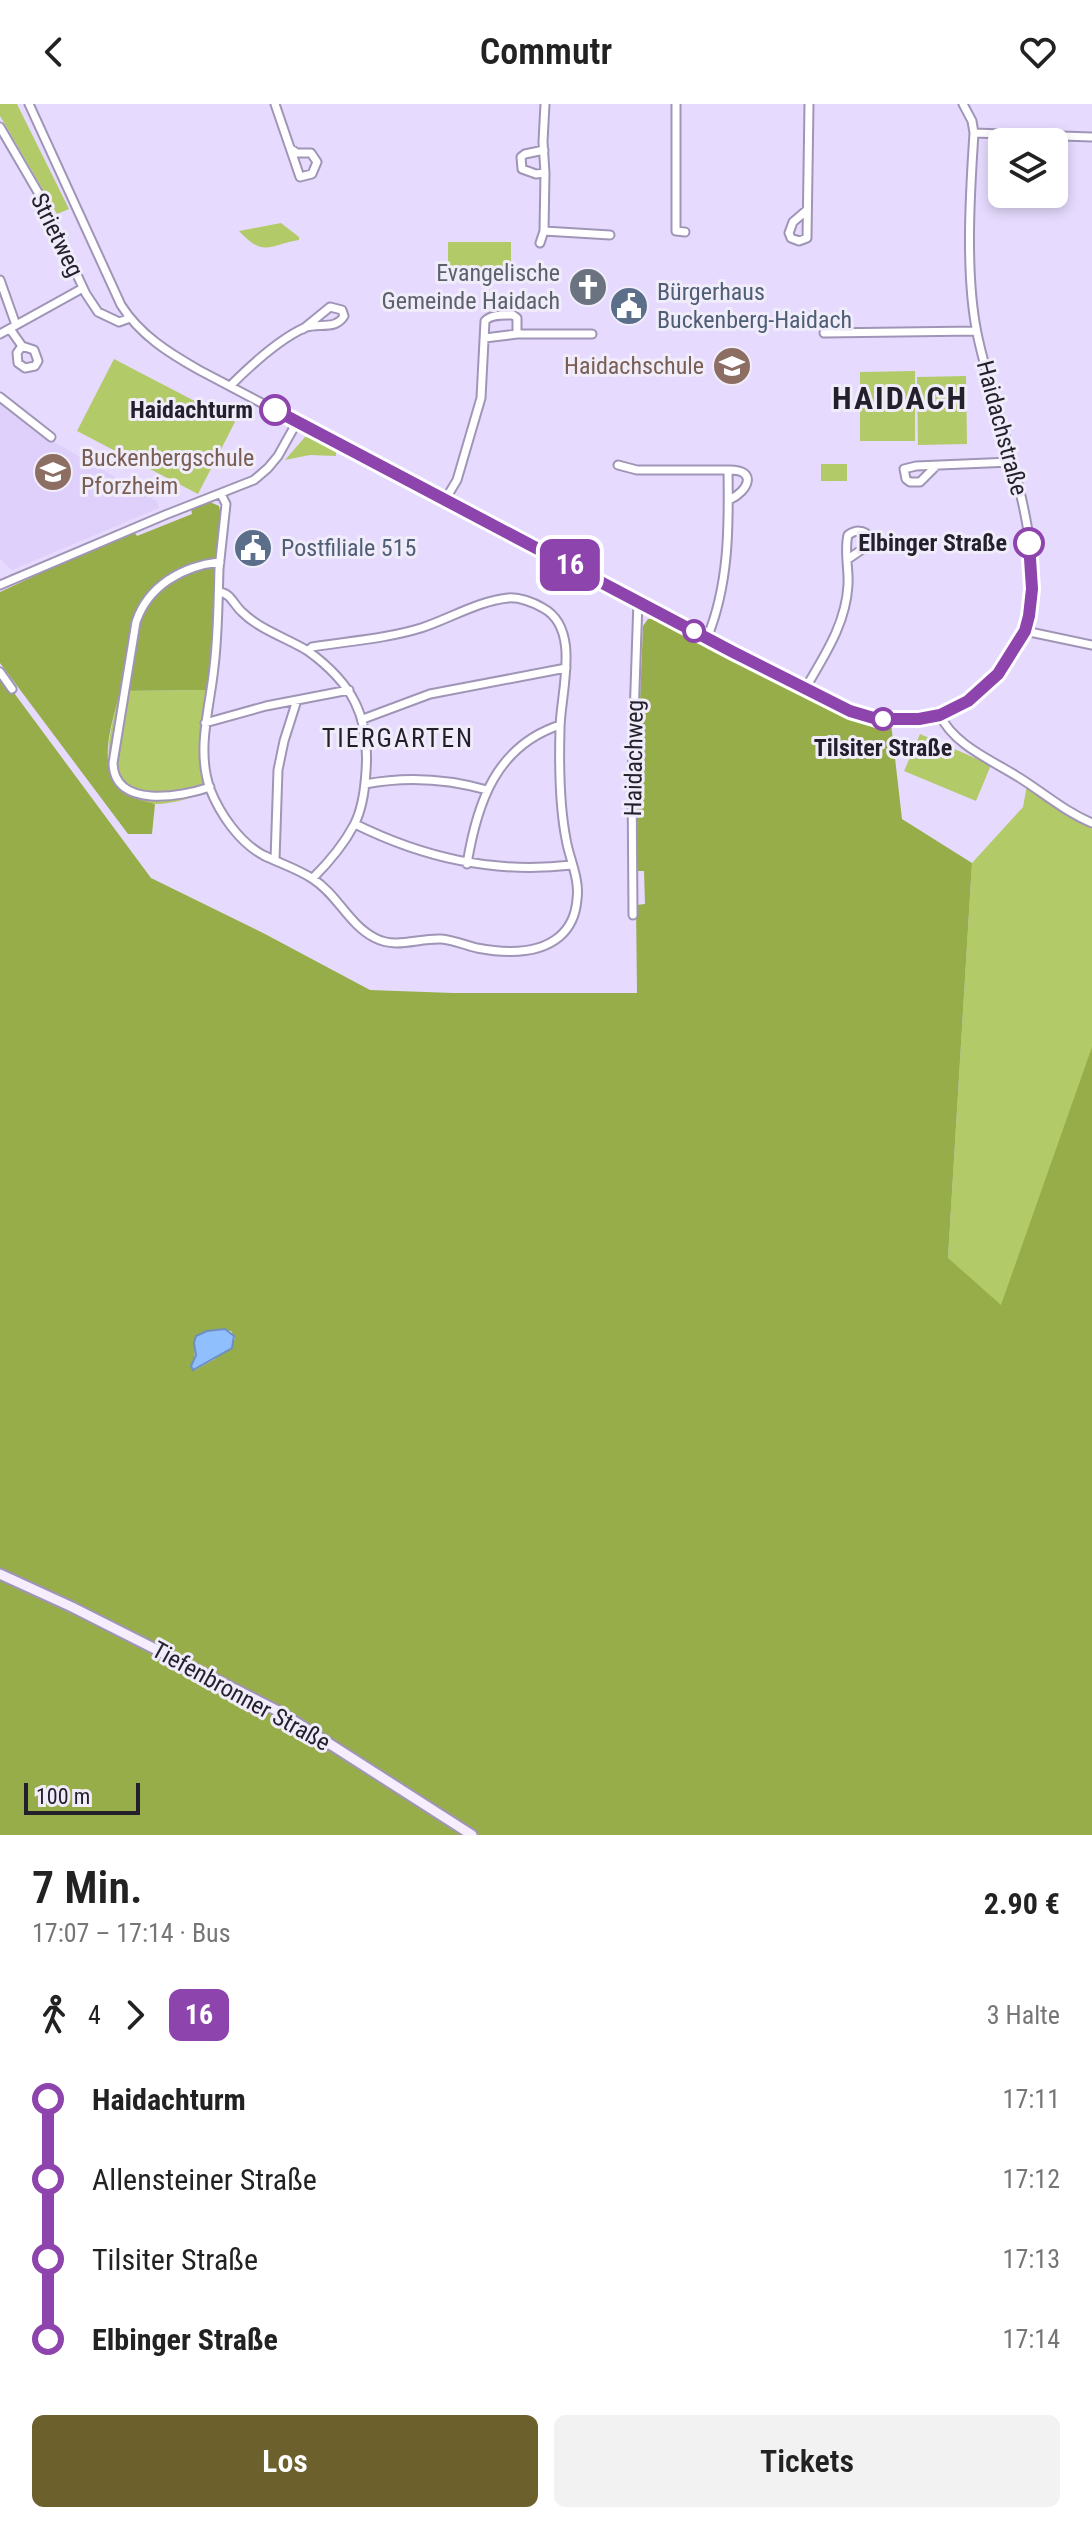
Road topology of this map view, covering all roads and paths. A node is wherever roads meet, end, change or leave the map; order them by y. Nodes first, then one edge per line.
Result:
1 (29, 104) edge
2 (275, 104) edge
3 (545, 104) edge
4 (676, 104) edge
5 (809, 104) edge
6 (963, 104) edge
7 (0, 127) edge
8 (974, 133) junction
9 (1092, 137) edge
10 (291, 149) dead end
11 (544, 150) junction
12 (545, 173) junction
13 (807, 210) dead end
14 (544, 231) junction
15 (685, 232) dead end
16 (610, 235) dead end
17 (540, 243) dead end
18 (0, 280) edge
19 (83, 288) junction
20 (130, 318) junction
21 (13, 327) junction
22 (303, 329) junction
23 (976, 331) junction
24 (824, 333) dead end
25 (0, 334) edge
26 (517, 334) junction
27 (592, 334) dead end
28 (485, 338) junction
29 (22, 346) dead end
30 (230, 386) junction
31 (0, 397) edge
32 (297, 422) junction
33 (51, 437) dead end
34 (1011, 462) junction
35 (618, 465) dead end
36 (935, 467) dead end
37 (728, 470) junction
38 (221, 494) junction
39 (445, 500) junction
40 (729, 500) junction
41 (848, 559) dead end
42 (220, 562) junction
43 (0, 585) edge
44 (219, 592) junction
45 (638, 601) junction
46 (1025, 631) junction
47 (707, 638) junction
48 (1092, 645) edge
49 (308, 651) junction
50 (566, 668) junction
51 (0, 672) edge
52 (12, 689) dead end
53 (805, 689) junction
54 (349, 690) junction
55 (297, 700) junction
56 (940, 715) junction
57 (363, 719) junction
58 (205, 723) junction
59 (560, 725) junction
60 (365, 784) junction
61 (210, 787) junction
62 (487, 790) junction
63 (1092, 823) edge
64 (355, 824) junction
65 (275, 860) junction
66 (467, 864) junction
67 (572, 865) junction
68 (313, 878) junction
69 (633, 915) dead end
70 (0, 1574) edge
71 (472, 1835) edge

1 - 20 street, Strietweg
2 - 10 street
3 - 11 street
4 - 15 street
5 - 13 street
6 - 8 street, Haidachstraße
7 - 19 street, Strietweg
8 - 9 street
8 - 23 street, Haidachstraße
11 - 12 street
11 - 12 street
12 - 14 street
14 - 16 street
14 - 17 street
18 - 21 street
19 - 20 street, Strietweg
19 - 21 street
20 - 30 street, Strietweg
21 - 25 street
21 - 29 street
22 - 22 street
22 - 30 street
23 - 24 street
23 - 34 street, Haidachstraße
26 - 27 street
26 - 28 street
26 - 28 street
28 - 39 street
30 - 32 street, Strietweg
31 - 33 street
32 - 38 street
32 - 39 street, Strietweg
34 - 36 street
34 - 46 street, Haidachstraße
35 - 37 street
37 - 40 street
37 - 40 street
38 - 42 street
38 - 43 street
39 - 45 street, Strietweg
40 - 47 street
41 - 53 street
42 - 44 street
42 - 61 street
44 - 49 street
44 - 58 street
45 - 47 street, Strietweg
45 - 69 street, Haidachweg
46 - 48 street
46 - 56 street, Haidachstraße
47 - 53 street, Strietweg
49 - 50 street
49 - 54 street
50 - 57 street
50 - 59 street
51 - 52 street
53 - 56 street, Strietweg
54 - 55 street
54 - 57 street
55 - 58 street
55 - 65 street
56 - 63 street
57 - 60 street
58 - 61 street
59 - 62 street
59 - 67 street
60 - 62 street
60 - 64 street
61 - 65 street
62 - 66 street
64 - 66 street
64 - 68 street
65 - 68 street
66 - 67 street
67 - 68 street
70 - 71 street, Tiefenbronner Straße

